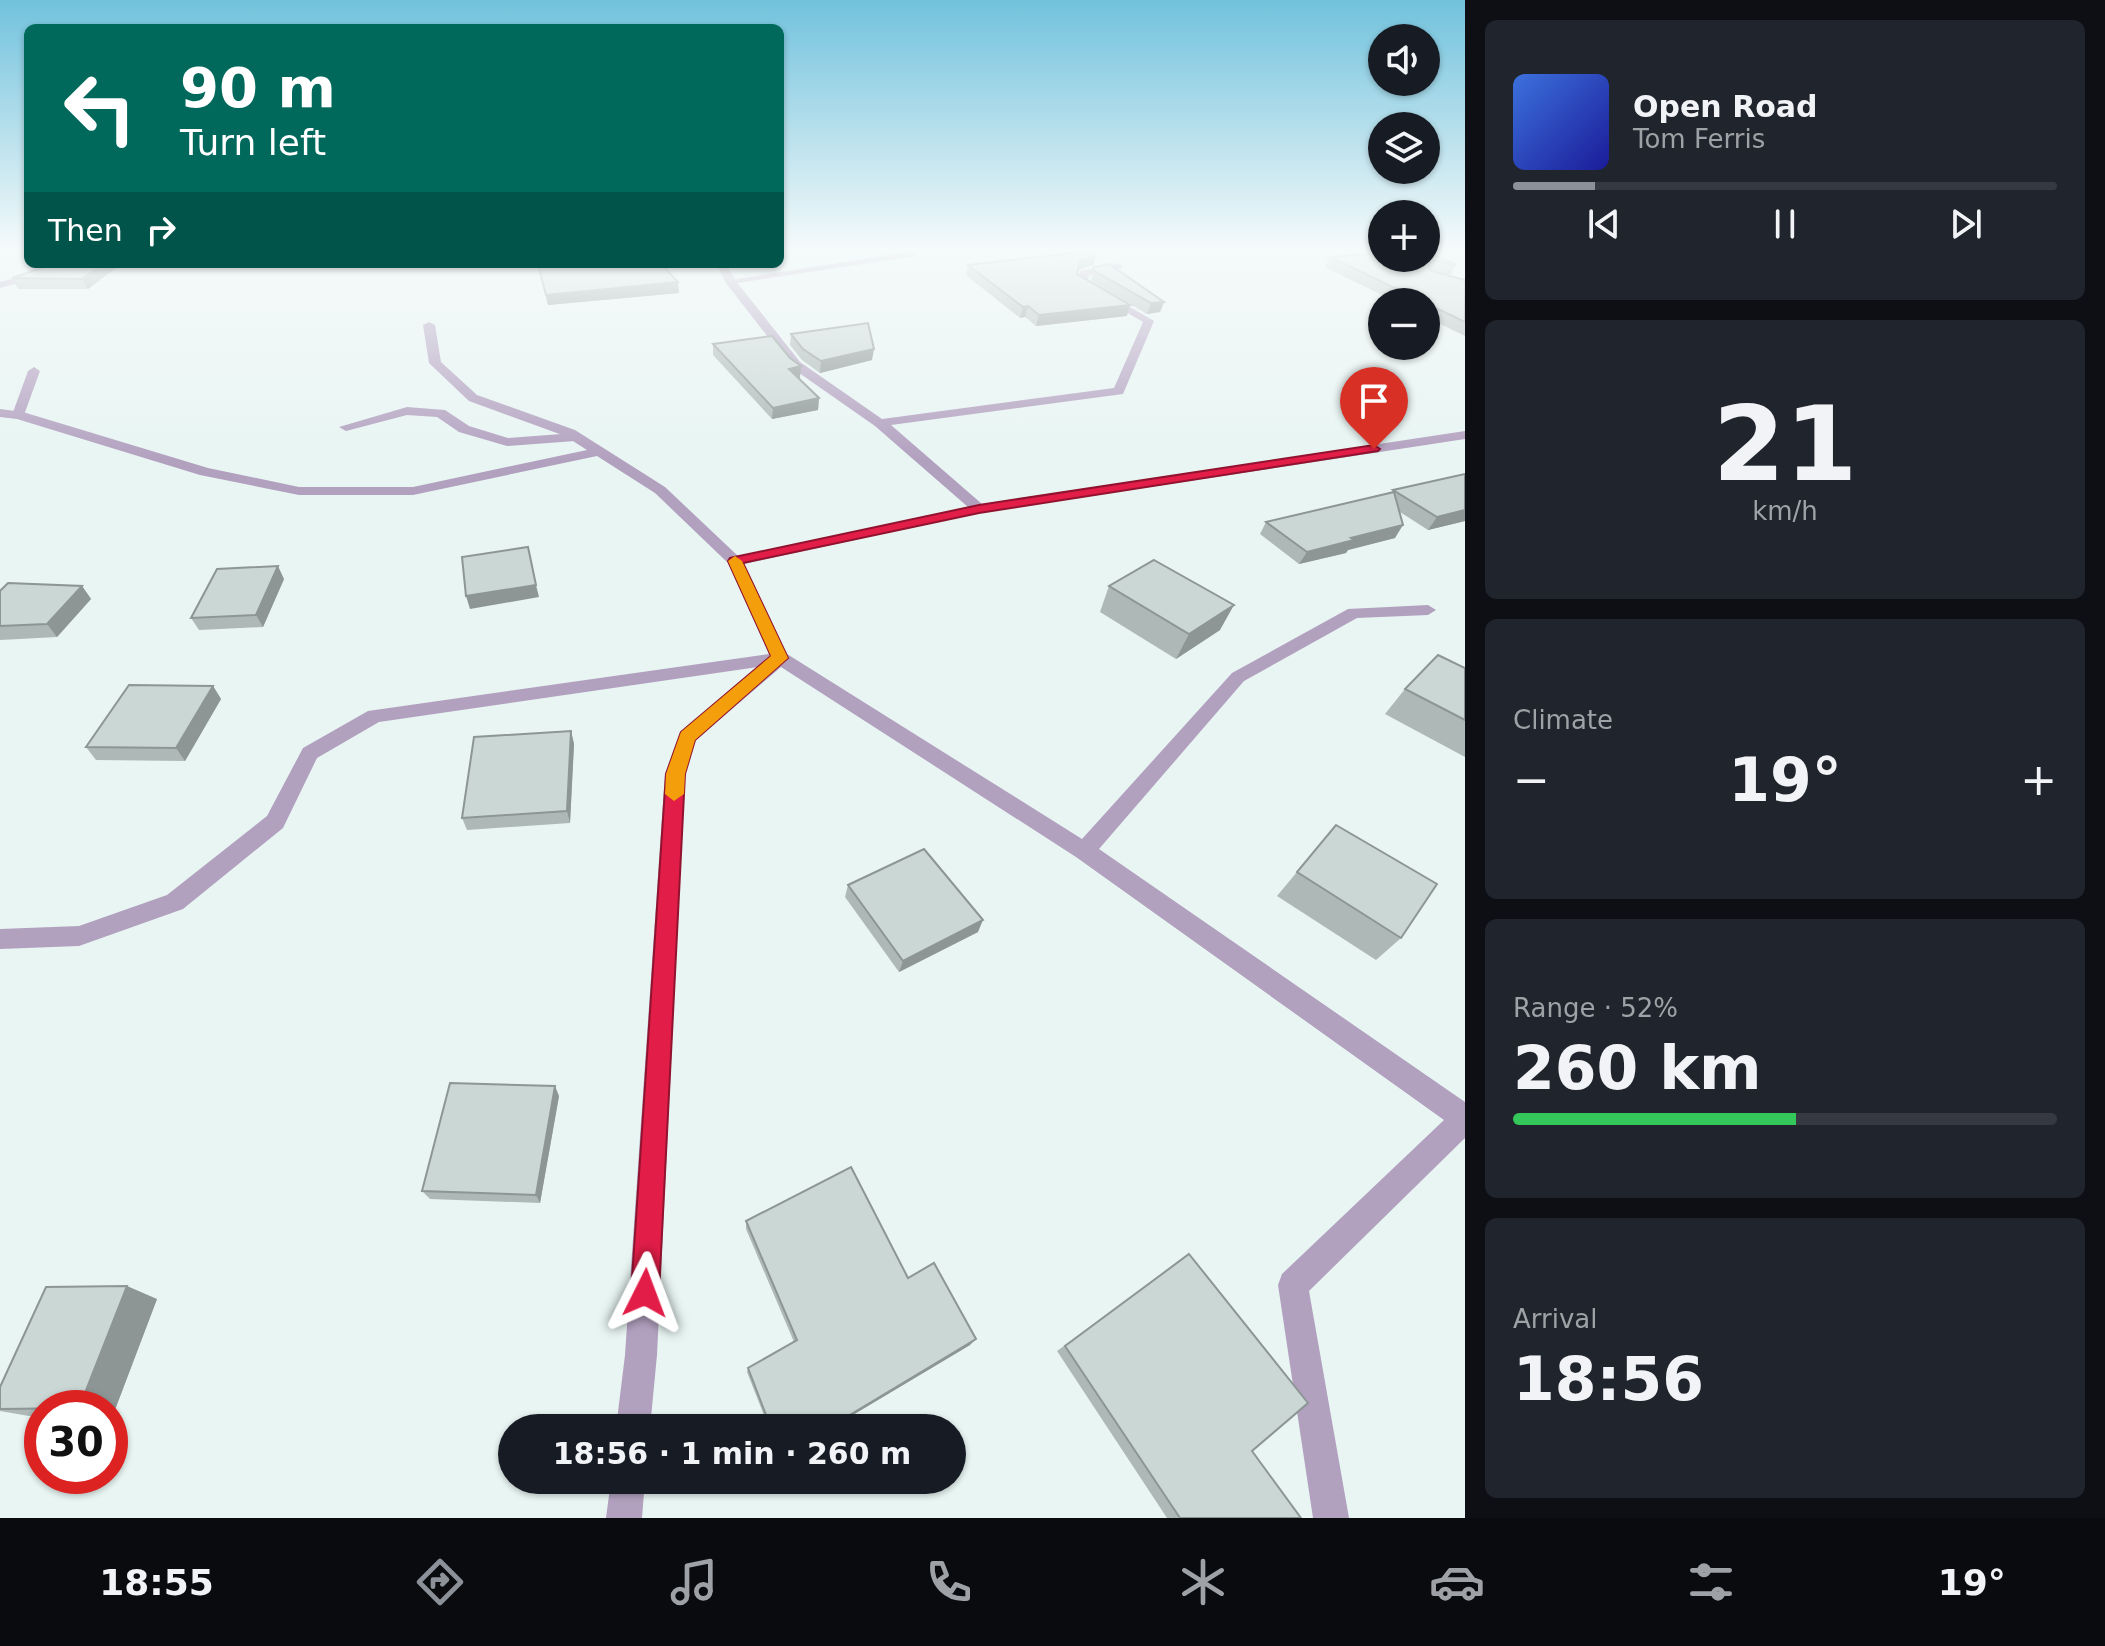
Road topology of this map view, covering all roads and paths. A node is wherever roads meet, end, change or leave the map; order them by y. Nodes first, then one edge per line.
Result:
1 (759, 318) edge
2 (1143, 318) edge
3 (429, 325) dead end
4 (34, 371) dead end
5 (0, 413) edge
6 (18, 415) junction
7 (880, 423) junction
8 (346, 427) dead end
9 (1465, 435) edge
10 (575, 437) junction
11 (596, 452) junction
12 (979, 509) junction
13 (735, 561) junction
14 (1428, 610) dead end
15 (780, 658) junction
16 (1084, 851) junction
17 (0, 939) edge
18 (1465, 1119) edge
19 (635, 1414) edge
20 (627, 1494) edge
21 (624, 1518) edge
22 (1331, 1518) edge

1 - 7 street
2 - 7 street
3 - 10 street
4 - 6 street
5 - 6 street
6 - 11 street
7 - 12 street
8 - 10 street
9 - 12 street
10 - 11 street
11 - 13 street
12 - 13 street
13 - 15 street
14 - 16 street
15 - 16 street
15 - 17 street
15 - 19 street
16 - 18 street
18 - 22 street
20 - 21 street

